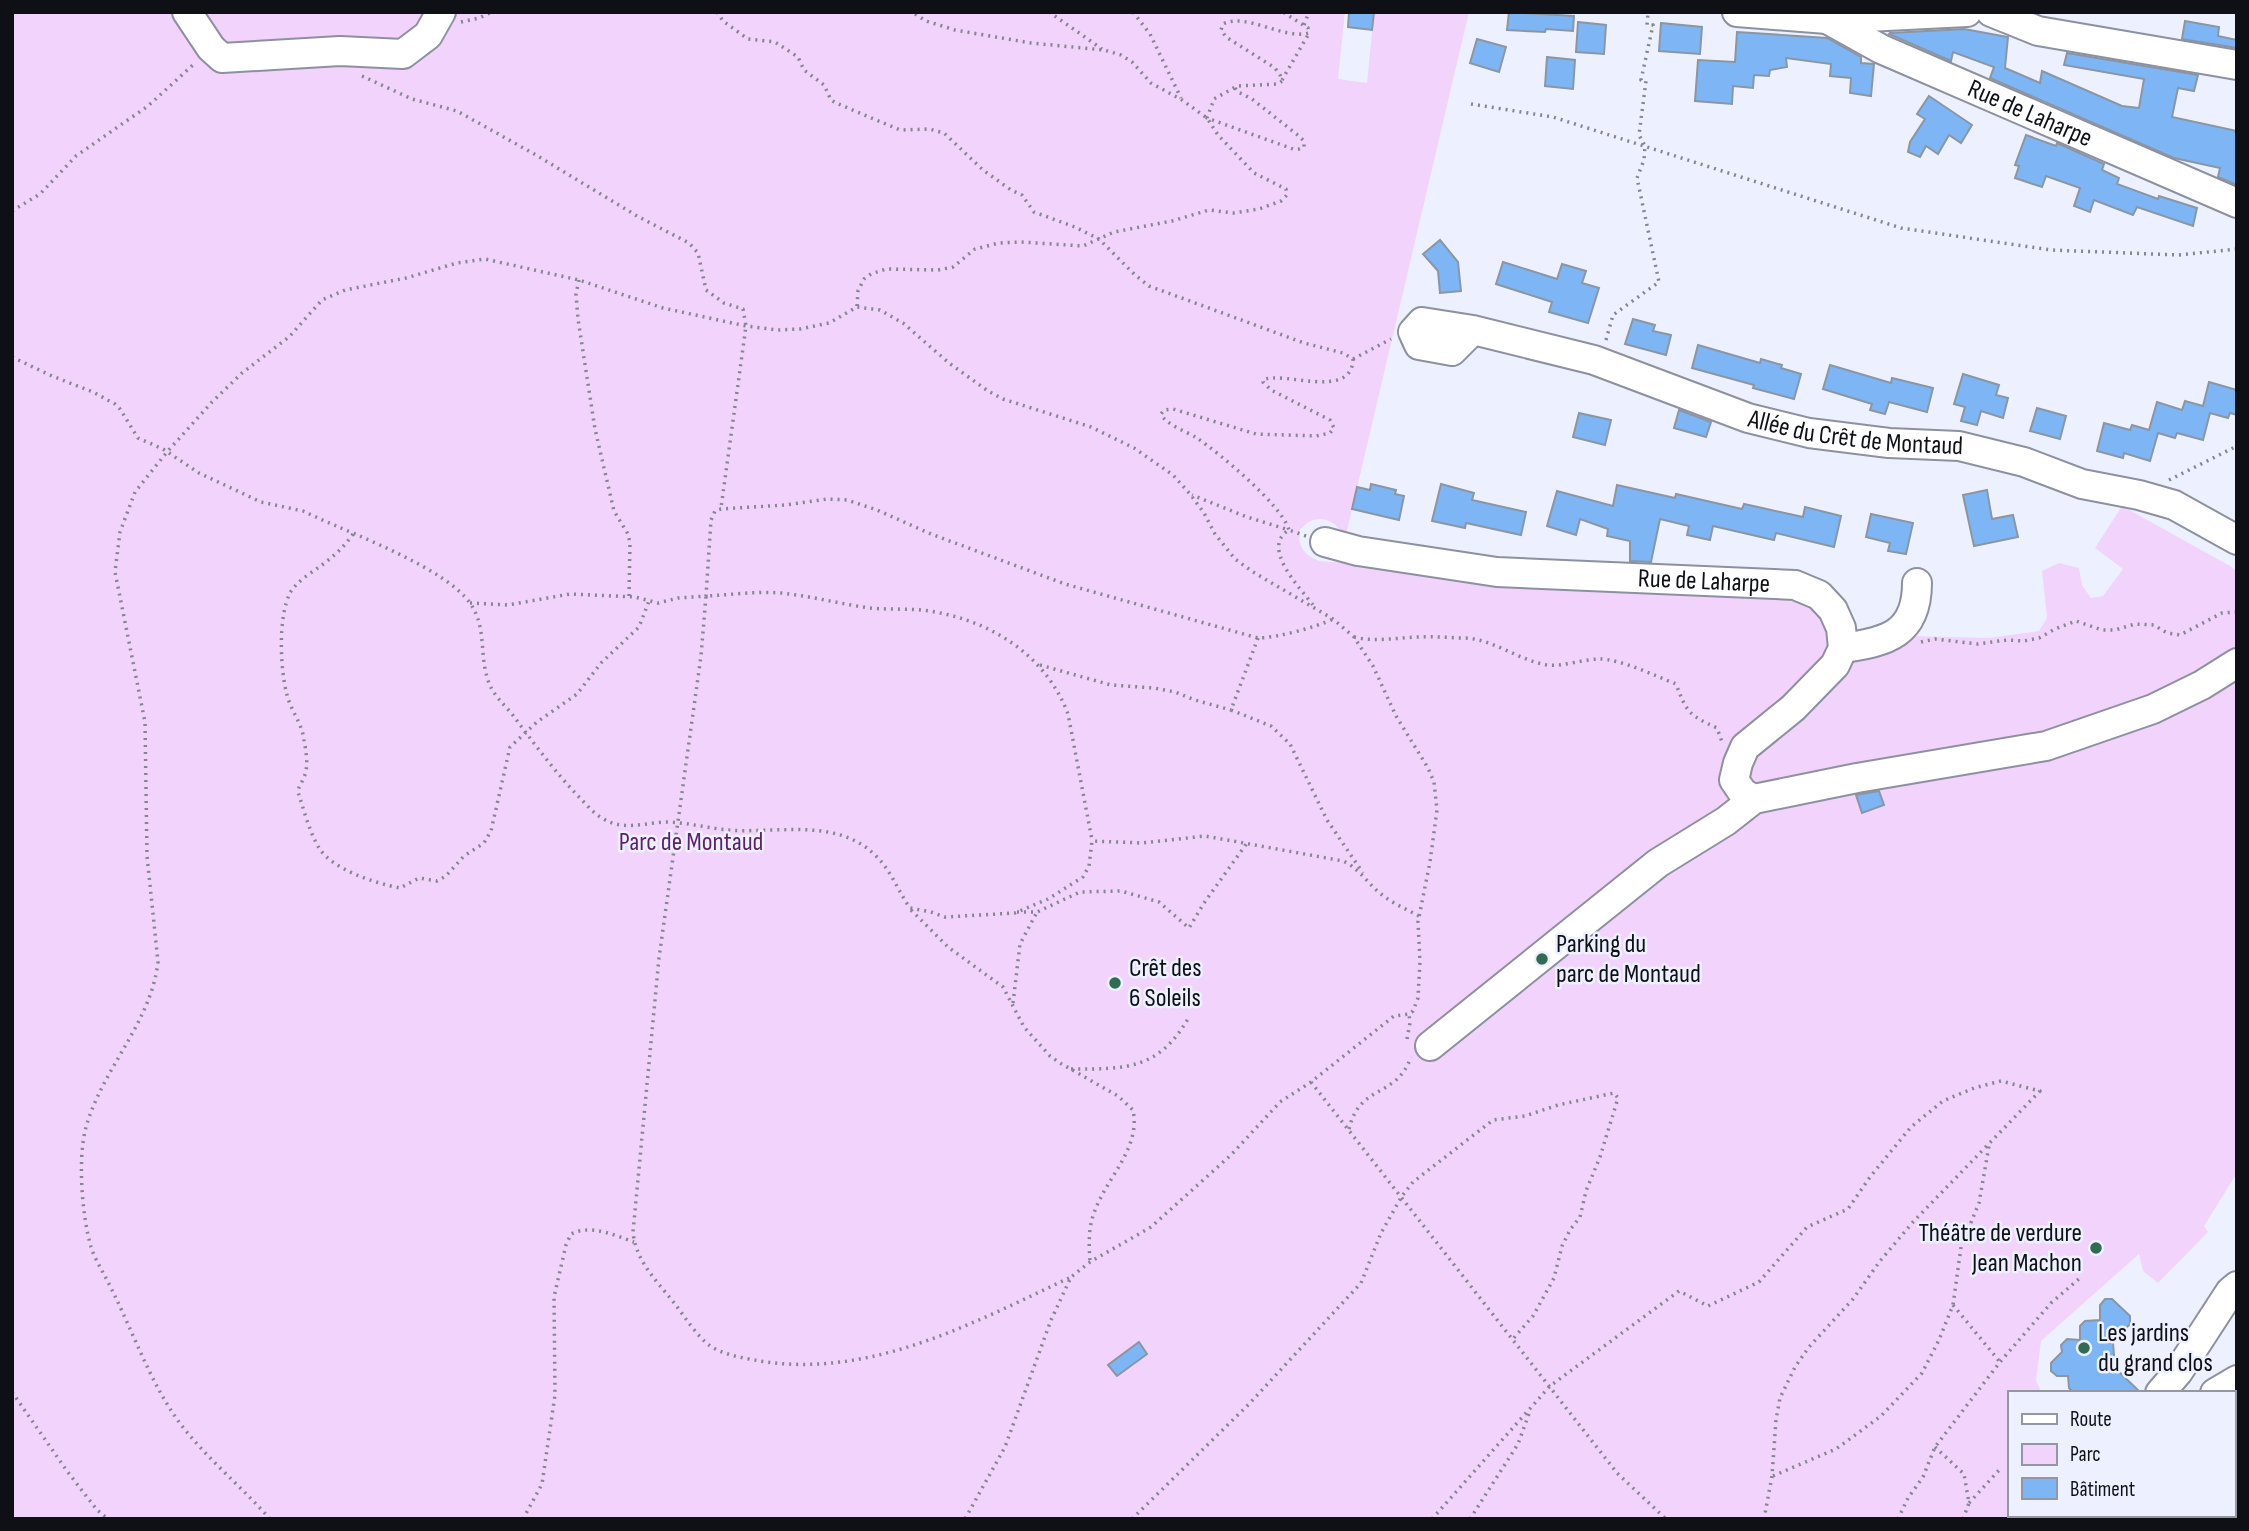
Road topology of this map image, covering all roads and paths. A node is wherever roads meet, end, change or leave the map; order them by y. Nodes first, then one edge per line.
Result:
1 (187, 12) edge
2 (492, 12) edge
3 (717, 12) edge
4 (912, 12) edge
5 (1049, 12) edge
6 (1133, 12) edge
7 (1283, 12) edge
8 (1309, 12) edge
9 (1648, 12) edge
10 (1737, 12) edge
11 (1967, 12) edge
12 (1991, 12) edge
13 (1775, 14) edge
14 (439, 16) edge
15 (1826, 19) junction
16 (1304, 25) junction
17 (1309, 33) junction
18 (211, 48) junction
19 (1104, 50) junction
20 (2237, 65) edge
21 (356, 75) dead end
22 (1282, 81) junction
23 (1236, 88) junction
24 (1182, 100) junction
25 (1471, 104) dead end
26 (1207, 118) junction
27 (1645, 146) junction
28 (2237, 203) edge
29 (12, 211) edge
30 (1100, 239) junction
31 (2237, 249) edge
32 (579, 280) junction
33 (857, 307) junction
34 (746, 326) junction
35 (1413, 332) joint
36 (12, 357) edge
37 (1353, 359) junction
38 (1599, 362) junction
39 (2237, 446) edge
40 (167, 452) junction
41 (1190, 494) junction
42 (2139, 495) junction
43 (721, 509) junction
44 (2237, 524) edge
45 (1289, 530) junction
46 (353, 534) junction
47 (2237, 539) edge
48 (1325, 542) joint
49 (1917, 583) dead end
50 (1833, 587) dead end
51 (629, 596) junction
52 (706, 596) junction
53 (649, 601) junction
54 (470, 603) junction
55 (1314, 607) junction
56 (2237, 612) edge
57 (1333, 619) junction
58 (1353, 637) junction
59 (1258, 638) junction
60 (1888, 639) junction
61 (1849, 647) junction
62 (1037, 663) junction
63 (2237, 663) edge
64 (1231, 710) junction
65 (524, 733) junction
66 (1722, 752) dead end
67 (1754, 799) junction
68 (677, 823) junction
69 (1092, 841) junction
70 (1247, 843) junction
71 (1366, 878) junction
72 (910, 908) junction
73 (1015, 912) junction
74 (1037, 912) junction
75 (1419, 916) junction
76 (1013, 1003) junction
77 (1409, 1014) junction
78 (1189, 1017) dead end
79 (1415, 1047) junction
80 (1069, 1069) junction
81 (1311, 1082) junction
82 (1349, 1129) junction
83 (1989, 1144) junction
84 (1402, 1196) junction
85 (634, 1242) junction
86 (1090, 1262) junction
87 (1071, 1278) junction
88 (2080, 1278) dead end
89 (2237, 1286) edge
90 (1953, 1305) junction
91 (1514, 1339) junction
92 (2000, 1362) junction
93 (2237, 1380) edge
94 (1550, 1386) junction
95 (2176, 1386) edge
96 (2218, 1391) edge
97 (12, 1392) edge
98 (1530, 1409) junction
99 (1935, 1447) junction
100 (2001, 1468) dead end
101 (1772, 1476) junction
102 (1969, 1503) junction
103 (108, 1519) edge
104 (270, 1519) edge
105 (523, 1519) edge
106 (965, 1519) edge
107 (1132, 1519) edge
108 (1432, 1519) edge
109 (1469, 1519) edge
110 (1666, 1519) edge
111 (1765, 1519) edge
112 (1899, 1519) edge
113 (1963, 1519) edge

1 - 18 street
2 - 14 path
3 - 30 path
4 - 19 path
5 - 19 path
6 - 24 path
7 - 16 path
8 - 16 path
9 - 27 path
10 - 13 street
11 - 15 street
12 - 20 street
13 - 15 street
14 - 18 street
15 - 28 street, Rue de Laharpe
16 - 17 path
17 - 22 path
17 - 22 path
18 - 29 path
19 - 24 path
21 - 34 path
22 - 23 path
23 - 26 path
23 - 26 path
24 - 26 path
25 - 27 path
26 - 30 path
27 - 31 path
27 - 38 path
30 - 33 path
30 - 37 path
32 - 34 path
32 - 40 path
32 - 51 path
33 - 34 path
33 - 41 path
34 - 43 path
35 - 37 path
35 - 38 street, Allée du Crêt de Montaud
36 - 40 path
37 - 45 path
38 - 42 street, Allée du Crêt de Montaud
39 - 42 path
40 - 46 path
40 - 104 path
41 - 45 path
41 - 55 path
42 - 47 street, Allée du Crêt de Montaud
43 - 52 path
43 - 59 path
44 - 47 street
45 - 48 path
45 - 55 path
46 - 54 path
46 - 65 path
48 - 61 street, Rue de Laharpe
49 - 60 street
50 - 61 street
51 - 53 path
51 - 54 path
52 - 53 path
52 - 62 path
52 - 68 path
53 - 65 path
54 - 65 path
55 - 57 path
56 - 60 path
57 - 58 path
57 - 59 path
58 - 66 path
58 - 75 path
59 - 64 path
60 - 61 street
61 - 67 street
62 - 64 path
62 - 69 path
63 - 67 street
64 - 71 path
65 - 68 path
67 - 79 street
68 - 72 path
68 - 85 path
69 - 70 path
69 - 73 path
70 - 71 path
70 - 74 path
71 - 75 path
72 - 73 path
72 - 76 path
73 - 74 path
74 - 76 path
75 - 77 path
76 - 80 path
77 - 79 path
77 - 81 path
78 - 80 path
79 - 82 path
80 - 86 path
81 - 82 path
81 - 86 path
82 - 84 path
83 - 90 path
83 - 94 path
83 - 101 path
84 - 91 path
84 - 91 path
84 - 107 path
85 - 87 path
85 - 105 path
86 - 87 path
87 - 106 path
88 - 92 path
89 - 95 street
90 - 92 path
90 - 101 path
91 - 94 path
92 - 99 path
93 - 96 street
94 - 98 path
94 - 110 path
97 - 103 path
98 - 108 path
98 - 109 path
99 - 102 path
99 - 112 path
100 - 102 path
101 - 111 path
102 - 113 path

